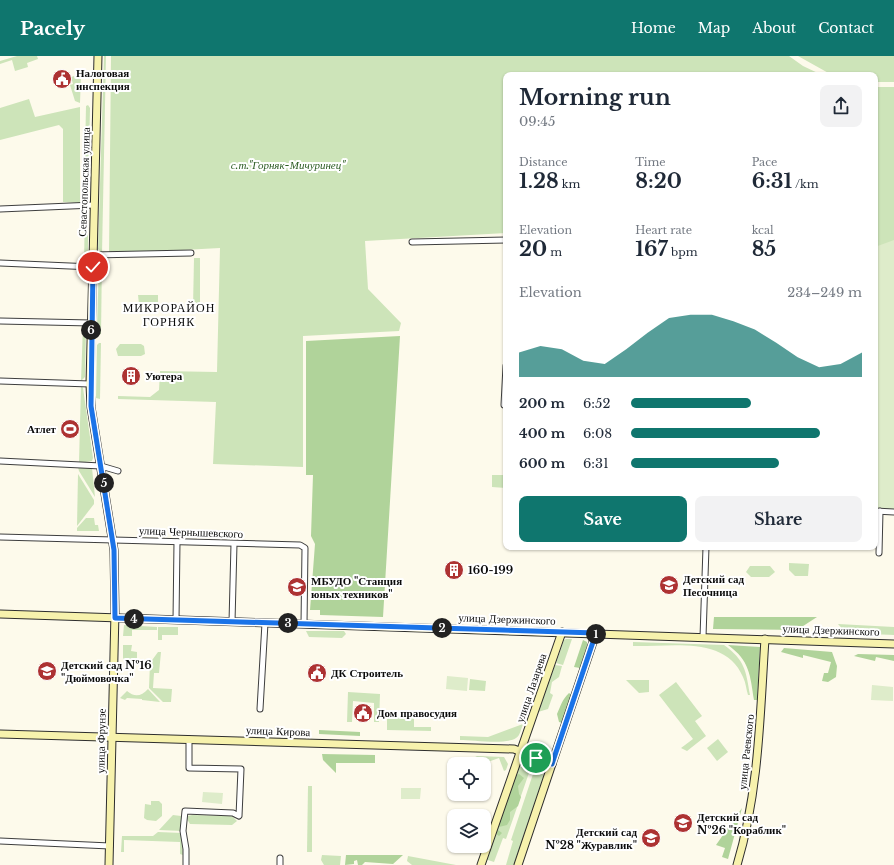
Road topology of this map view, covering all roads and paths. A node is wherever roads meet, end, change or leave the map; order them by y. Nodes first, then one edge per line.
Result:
1 (98, 56) edge
2 (94, 205) junction
3 (0, 209) edge
4 (503, 240) edge
5 (412, 242) dead end
6 (191, 253) dead end
7 (93, 255) junction
8 (0, 263) edge
9 (93, 267) junction
10 (0, 321) edge
11 (91, 323) junction
12 (0, 381) edge
13 (90, 384) junction
14 (0, 460) edge
15 (101, 466) junction
16 (118, 471) dead end
17 (878, 511) edge
18 (894, 512) edge
19 (878, 532) edge
20 (0, 537) edge
21 (112, 540) junction
22 (177, 542) junction
23 (234, 544) junction
24 (706, 550) edge
25 (879, 553) dead end
26 (0, 614) edge
27 (115, 618) junction
28 (176, 620) junction
29 (232, 622) junction
30 (265, 623) junction
31 (304, 624) junction
32 (562, 632) junction
33 (596, 633) junction
34 (703, 637) junction
35 (765, 639) junction
36 (894, 644) edge
37 (260, 709) dead end
38 (0, 734) edge
39 (112, 737) junction
40 (189, 739) junction
41 (521, 751) junction
42 (552, 764) junction
43 (0, 841) edge
44 (110, 846) junction
45 (280, 858) dead end
46 (109, 865) edge
47 (186, 865) edge
48 (280, 865) edge
49 (481, 865) edge
50 (518, 865) edge
51 (737, 865) edge

1 - 2 main road, Севастопольская улица
2 - 3 street
2 - 7 main road, Севастопольская улица
4 - 5 street
6 - 7 street
7 - 9 main road, Севастопольская улица
8 - 9 street
9 - 11 main road, Севастопольская улица
10 - 11 street
11 - 13 main road, Севастопольская улица
12 - 13 street
13 - 15 main road, Севастопольская улица
14 - 15 street
15 - 16 street
15 - 21 main road, Севастопольская улица
17 - 18 street
19 - 25 street
20 - 21 street, улица Чернышевского
21 - 22 street, улица Чернышевского
21 - 27 main road, Севастопольская улица
22 - 23 street, улица Чернышевского
22 - 28 street
23 - 29 street
23 - 31 street, улица Чернышевского
24 - 34 street
26 - 27 main road, улица Дзержинского
27 - 28 main road, улица Дзержинского
27 - 39 main road, улица Фрунзе
28 - 29 main road, улица Дзержинского
29 - 30 main road, улица Дзержинского
30 - 31 main road, улица Дзержинского
30 - 37 street
31 - 32 main road, улица Дзержинского
32 - 33 main road, улица Дзержинского
32 - 41 main road, улица Лазарева
33 - 34 main road, улица Дзержинского
33 - 42 main road
34 - 35 main road, улица Дзержинского
35 - 36 main road, улица Дзержинского
35 - 51 main road, улица Раевского
38 - 39 main road, улица Кирова
39 - 40 main road, улица Кирова
39 - 44 main road, улица Фрунзе
40 - 41 main road, улица Кирова
40 - 47 street
41 - 42 main road, улица Кирова
41 - 49 main road, улица Лазарева
42 - 50 main road
43 - 44 street
44 - 46 main road, улица Фрунзе
45 - 48 street

